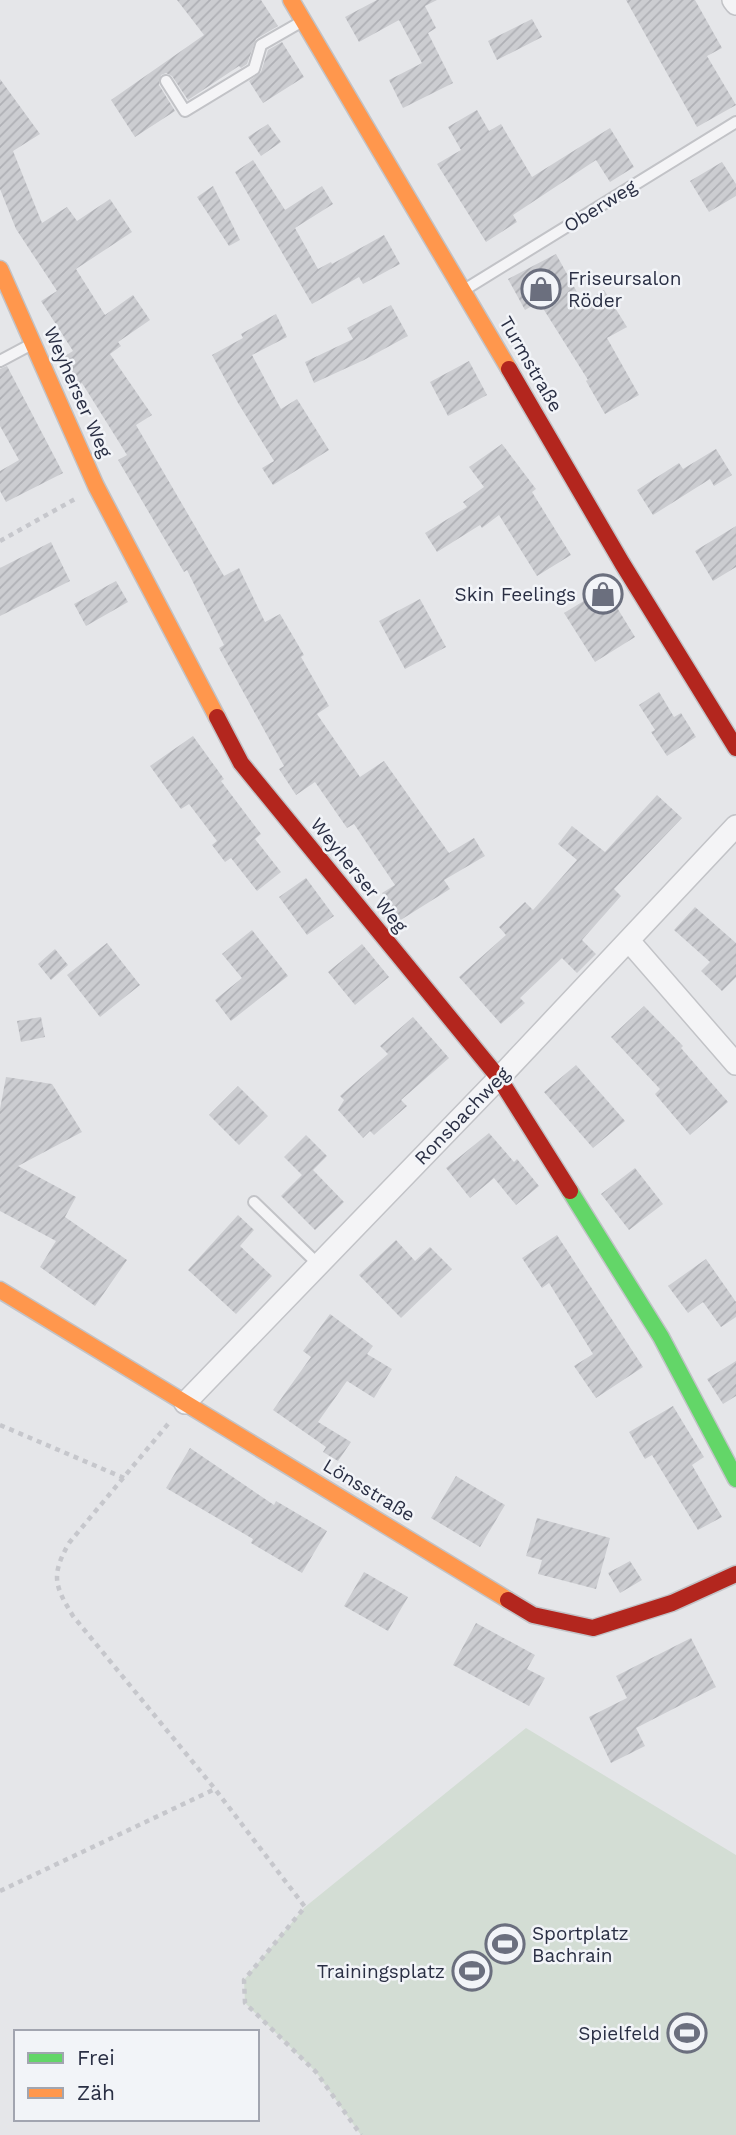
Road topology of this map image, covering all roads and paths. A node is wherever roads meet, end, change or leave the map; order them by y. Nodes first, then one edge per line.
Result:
1 (291, 0) edge
2 (303, 20) junction
3 (166, 81) dead end
4 (736, 122) edge
5 (0, 269) edge
6 (464, 290) junction
7 (33, 344) junction
8 (0, 361) edge
9 (51, 513) dead end
10 (0, 541) edge
11 (736, 748) edge
12 (736, 826) edge
13 (629, 941) junction
14 (736, 1064) edge
15 (499, 1078) junction
16 (254, 1202) dead end
17 (319, 1265) junction
18 (0, 1290) edge
19 (185, 1403) junction
20 (168, 1424) dead end
21 (0, 1425) edge
22 (124, 1478) junction
23 (736, 1479) edge
24 (736, 1574) edge
25 (215, 1789) junction
26 (0, 1891) edge
27 (361, 2135) edge

1 - 2 street, Turmstraße
2 - 3 lane
2 - 6 street, Turmstraße
4 - 6 lane, Oberweg
5 - 7 street, Weyherser Weg
6 - 11 street, Turmstraße
7 - 8 lane
7 - 15 street, Weyherser Weg
9 - 10 path
12 - 13 street, Ronsbachweg
13 - 14 street
13 - 15 street, Ronsbachweg
15 - 17 street, Ronsbachweg
15 - 23 street, Weyherser Weg
16 - 17 lane
17 - 19 street, Ronsbachweg
18 - 19 street, Lönsstraße
19 - 24 street, Lönsstraße
20 - 22 path
21 - 22 path
22 - 25 path
25 - 26 path
25 - 27 path

